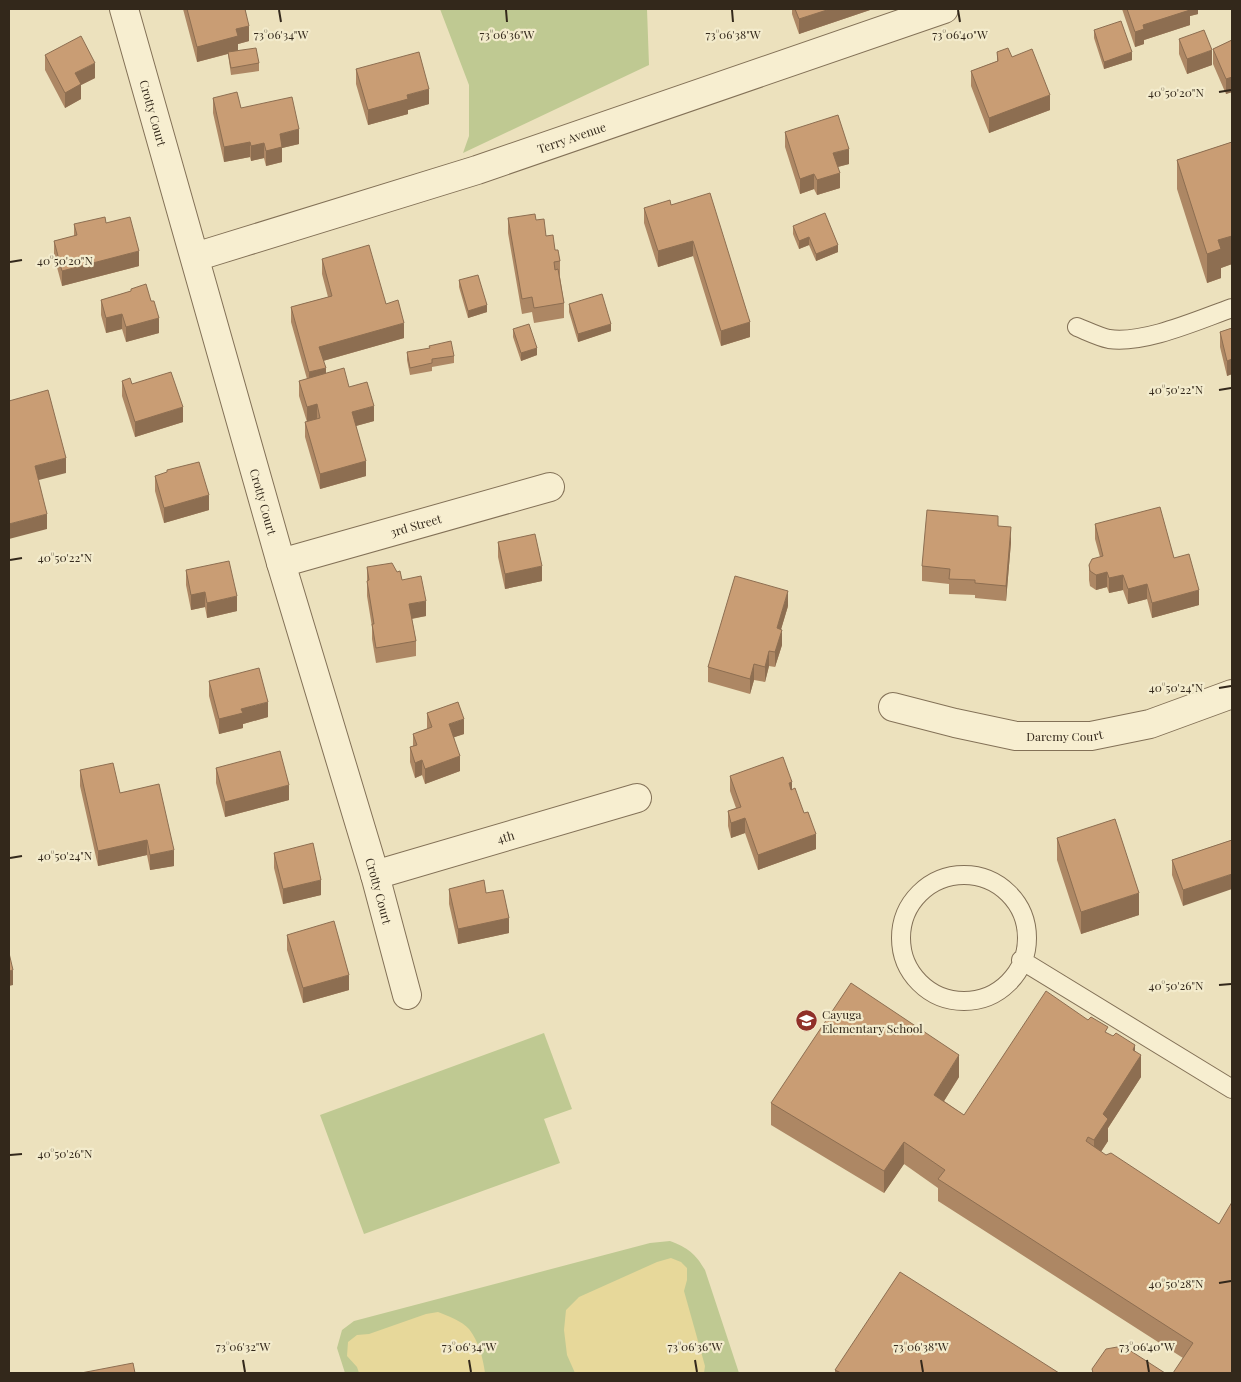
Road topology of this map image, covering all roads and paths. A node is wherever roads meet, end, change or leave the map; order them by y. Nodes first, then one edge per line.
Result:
1 (124, 9) edge
2 (944, 9) edge
3 (195, 257) junction
4 (1232, 308) edge
5 (1077, 327) dead end
6 (550, 487) dead end
7 (281, 563) junction
8 (1232, 694) edge
9 (893, 707) dead end
10 (637, 798) dead end
11 (375, 875) junction
12 (1021, 960) junction
13 (407, 995) dead end
14 (1232, 1090) edge

1 - 3 street, Crotty Court
2 - 3 street, Terry Avenue
3 - 7 street, Crotty Court
4 - 5 lane
6 - 7 street, 3rd Street
7 - 11 street, Crotty Court
8 - 9 street, Daremy Court
10 - 11 street, 4th
11 - 13 street, Crotty Court
12 - 12 lane
12 - 14 lane

